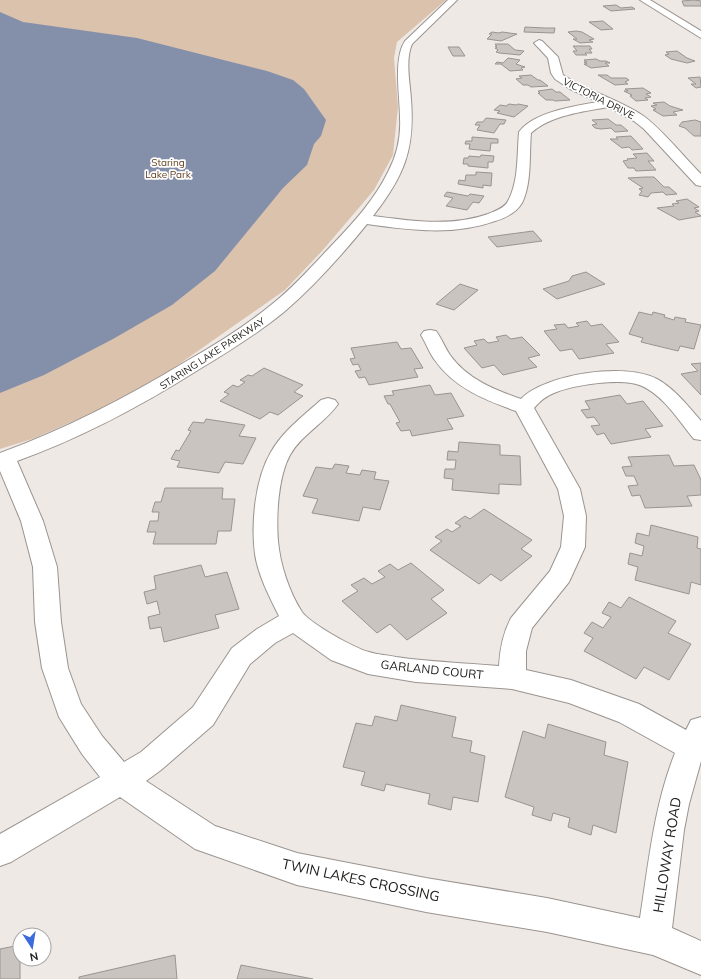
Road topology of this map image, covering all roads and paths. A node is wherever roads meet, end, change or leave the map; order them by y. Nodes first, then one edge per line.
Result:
1 (453, 0) edge
2 (644, 0) edge
3 (701, 34) edge
4 (539, 43) dead end
5 (610, 103) junction
6 (701, 182) edge
7 (363, 219) junction
8 (430, 335) dead end
9 (328, 404) dead end
10 (524, 407) junction
11 (701, 434) edge
12 (2, 459) edge
13 (294, 620) junction
14 (512, 678) junction
15 (696, 738) edge
16 (121, 781) junction
17 (0, 850) edge
18 (654, 938) junction
19 (701, 958) edge

1 - 7 street, STARING LAKE PARKWAY
2 - 3 street
4 - 5 street, VICTORIA DRIVE
5 - 6 street, VICTORIA DRIVE
5 - 7 street
7 - 12 street, STARING LAKE PARKWAY
8 - 10 street
9 - 13 street, GARLAND COURT
10 - 11 street
10 - 14 street
12 - 16 street, TWIN LAKES CROSSING
13 - 14 street, GARLAND COURT
13 - 16 street
14 - 15 street, GARLAND COURT
15 - 18 street, HILLOWAY ROAD
16 - 17 street
16 - 18 street, TWIN LAKES CROSSING
18 - 19 street, TWIN LAKES CROSSING

